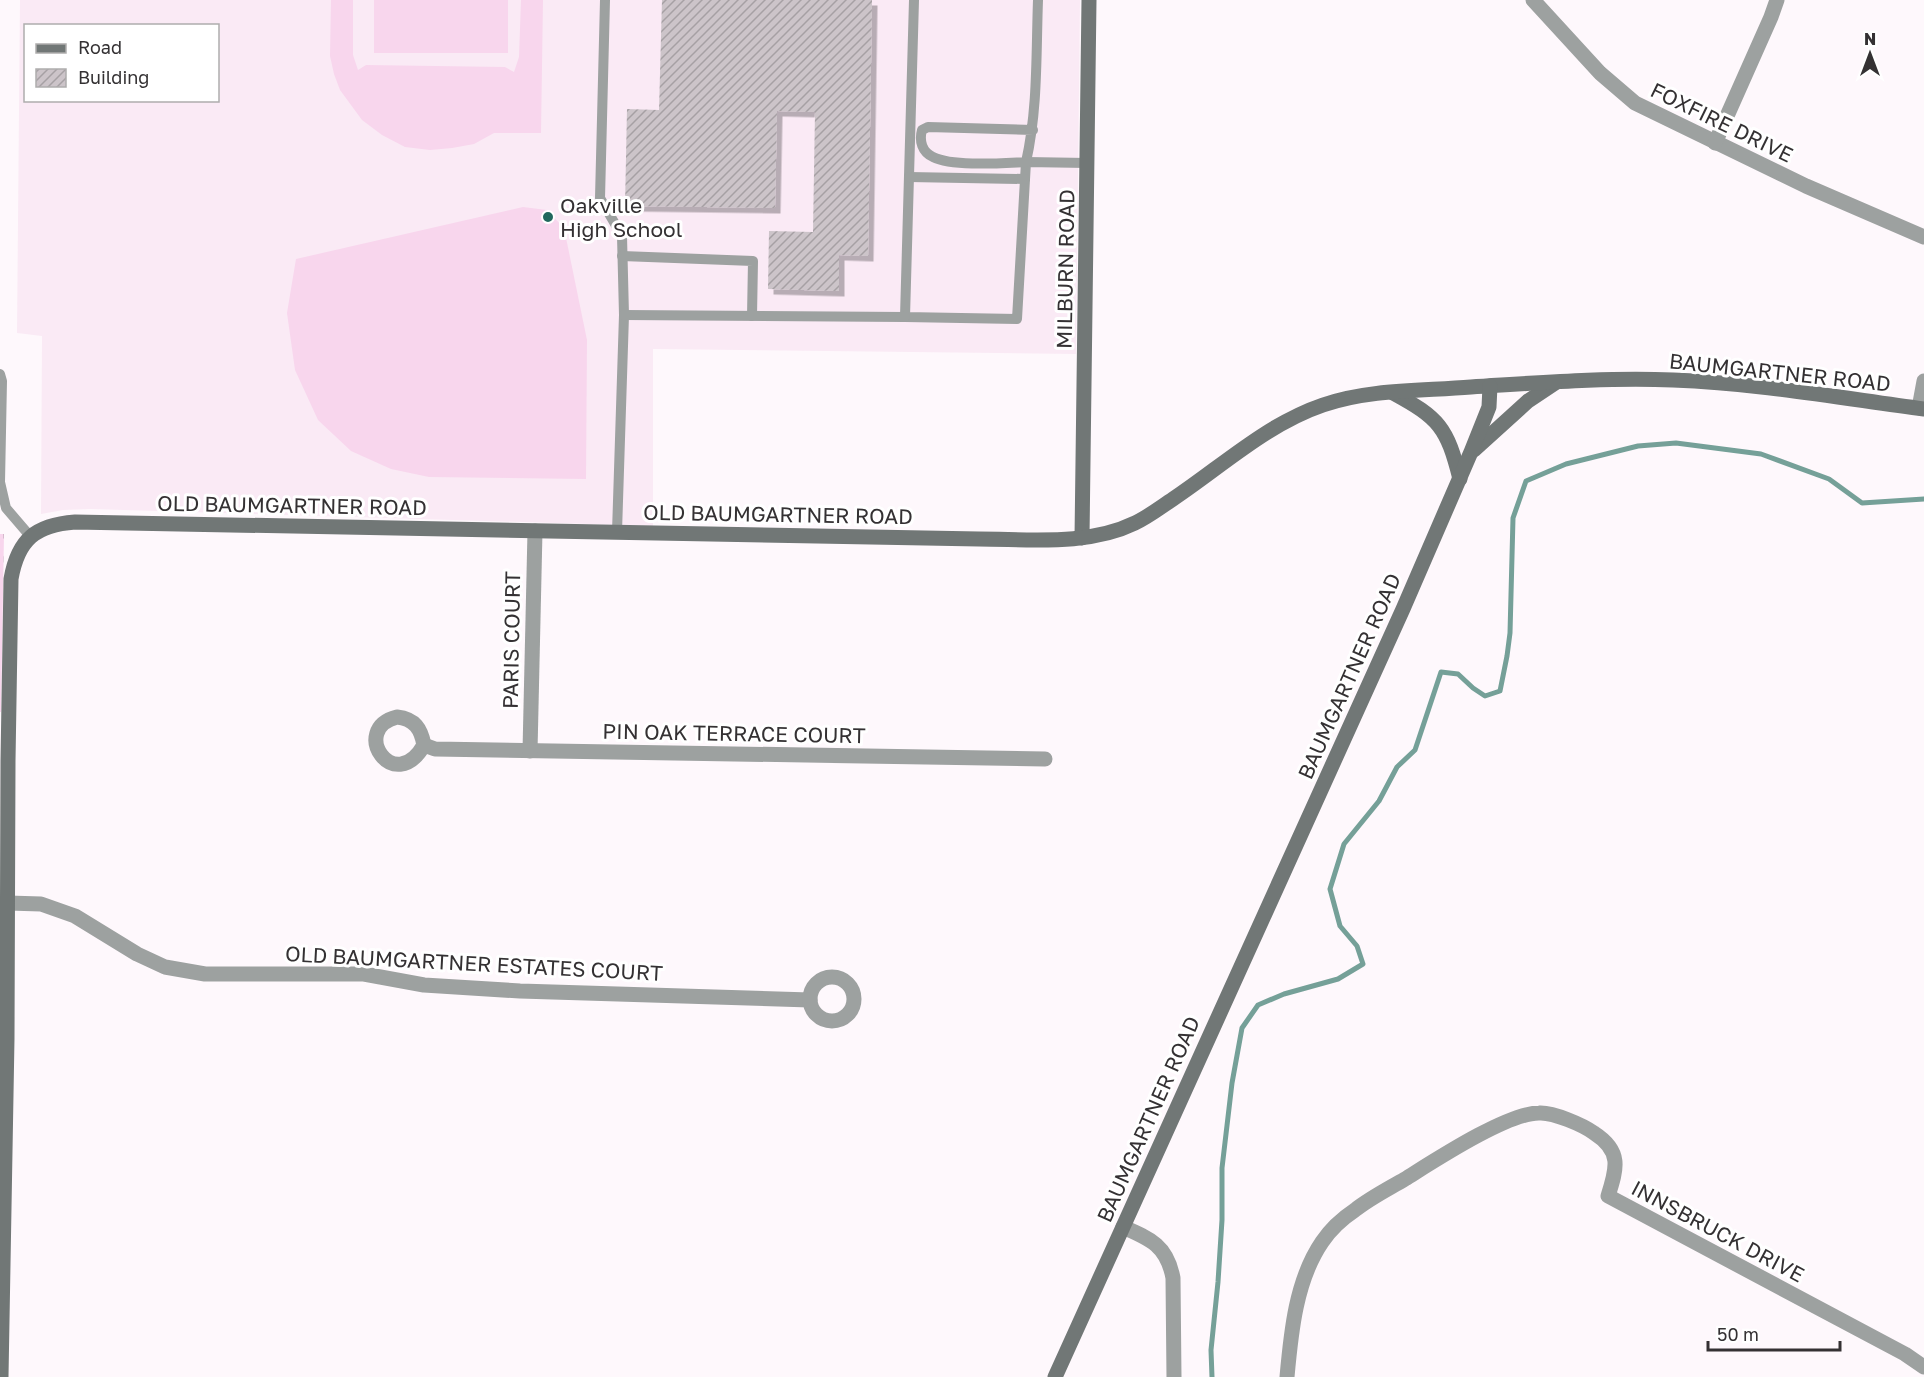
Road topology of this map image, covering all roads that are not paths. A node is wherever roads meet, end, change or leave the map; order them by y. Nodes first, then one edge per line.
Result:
1 (605, 0) edge
2 (914, 0) edge
3 (1038, 0) edge
4 (1089, 0) edge
5 (1533, 0) edge
6 (1777, 0) edge
7 (1033, 130) junction
8 (1715, 143) junction
9 (1026, 162) junction
10 (1088, 163) junction
11 (909, 177) junction
12 (1025, 179) junction
13 (1924, 237) edge
14 (622, 256) junction
15 (624, 315) junction
16 (752, 316) junction
17 (905, 317) junction
18 (0, 374) edge
19 (1924, 381) edge
20 (1555, 383) junction
21 (1490, 386) junction
22 (1393, 393) junction
23 (1921, 408) edge
24 (1471, 452) junction
25 (1460, 479) junction
26 (535, 531) junction
27 (617, 532) junction
28 (30, 536) junction
29 (1082, 538) junction
30 (424, 745) dead end
31 (530, 751) junction
32 (1045, 759) dead end
33 (8, 903) junction
34 (810, 1000) dead end
35 (4, 1039) edge
36 (1123, 1227) junction
37 (1924, 1366) edge
38 (1, 1377) edge
39 (1055, 1377) edge
40 (1174, 1377) edge
41 (1287, 1377) edge

1 - 14 lane
2 - 11 lane
3 - 7 lane
4 - 10 street, MILBURN ROAD
5 - 8 street, FOXFIRE DRIVE
6 - 8 street
7 - 9 lane
7 - 9 lane
8 - 13 street, FOXFIRE DRIVE
9 - 10 lane
9 - 12 lane
10 - 29 street, MILBURN ROAD
11 - 12 lane
11 - 17 lane
12 - 17 lane
14 - 15 lane
14 - 16 lane
15 - 16 lane
15 - 27 lane
16 - 17 lane
18 - 28 lane
19 - 23 street
20 - 21 street, BAUMGARTNER ROAD
20 - 23 street, BAUMGARTNER ROAD
20 - 24 street
21 - 22 street, OLD BAUMGARTNER ROAD
21 - 24 street, BAUMGARTNER ROAD
22 - 25 street
22 - 29 street, OLD BAUMGARTNER ROAD
24 - 25 street, BAUMGARTNER ROAD
25 - 36 street, BAUMGARTNER ROAD
26 - 27 street, OLD BAUMGARTNER ROAD
26 - 28 street, OLD BAUMGARTNER ROAD
26 - 31 street, PARIS COURT
27 - 29 street, OLD BAUMGARTNER ROAD
28 - 33 street
30 - 31 street, PIN OAK TERRACE COURT
31 - 32 street, PIN OAK TERRACE COURT
33 - 34 street, OLD BAUMGARTNER ESTATES COURT
33 - 35 street
35 - 38 street
36 - 39 street, BAUMGARTNER ROAD
36 - 40 street
37 - 41 street, INNSBRUCK DRIVE

